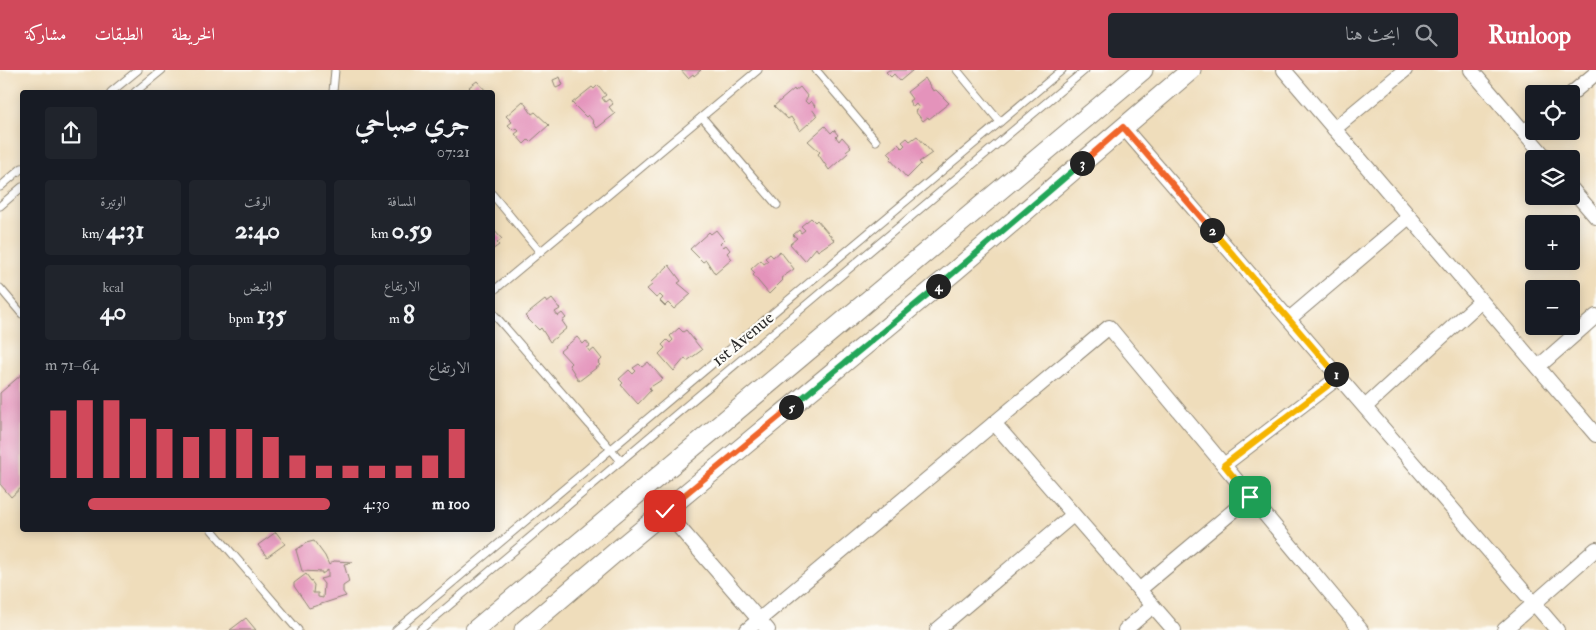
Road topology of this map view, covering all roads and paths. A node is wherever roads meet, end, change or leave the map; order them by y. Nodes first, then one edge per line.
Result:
1 (138, 70) edge
2 (162, 70) edge
3 (335, 70) edge
4 (758, 70) edge
5 (816, 70) edge
6 (957, 70) edge
7 (1062, 70) edge
8 (1086, 70) edge
9 (1143, 70) edge
10 (1191, 70) edge
11 (1284, 70) edge
12 (1405, 70) edge
13 (1471, 70) edge
14 (1596, 73) edge
15 (1580, 86) edge
16 (114, 90) edge
17 (137, 90) edge
18 (333, 90) edge
19 (702, 117) junction
20 (1000, 122) junction
21 (1525, 124) edge
22 (1123, 127) junction
23 (1334, 129) junction
24 (876, 141) dead end
25 (20, 170) edge
26 (0, 187) edge
27 (20, 189) edge
28 (495, 198) edge
29 (1580, 198) edge
30 (777, 205) dead end
31 (0, 206) edge
32 (1410, 217) junction
33 (1596, 217) edge
34 (540, 252) junction
35 (0, 288) edge
36 (495, 290) edge
37 (1482, 301) junction
38 (20, 312) edge
39 (495, 315) edge
40 (1596, 316) edge
41 (1289, 319) junction
42 (1538, 367) junction
43 (1339, 377) junction
44 (1365, 407) junction
45 (994, 423) junction
46 (1596, 435) edge
47 (611, 449) junction
48 (621, 461) junction
49 (1224, 465) junction
50 (1250, 497) junction
51 (665, 511) junction
52 (1073, 514) junction
53 (214, 532) edge
54 (1596, 549) edge
55 (1139, 590) junction
56 (1535, 604) junction
57 (1153, 606) junction
58 (764, 625) edge
59 (298, 630) edge
60 (396, 630) edge
61 (420, 630) edge
62 (475, 630) edge
63 (524, 630) edge
64 (747, 630) edge
65 (937, 630) edge
66 (1125, 630) edge
67 (1174, 630) edge
68 (1361, 630) edge
69 (1504, 630) edge
70 (1558, 630) edge

1 - 16 lane
2 - 17 lane
3 - 18 lane
4 - 19 lane
5 - 24 lane
6 - 20 lane
7 - 20 lane, 1st Avenue
8 - 48 lane, 1st Avenue
9 - 62 main road
10 - 22 main road
11 - 23 street
12 - 23 street
13 - 21 street
14 - 15 street
19 - 30 lane
19 - 34 lane
20 - 47 lane, 1st Avenue
22 - 41 street
22 - 51 main road
23 - 32 street
25 - 26 lane
27 - 31 lane
28 - 34 lane
29 - 33 street
32 - 37 street
32 - 41 street
34 - 36 lane
35 - 38 lane
37 - 42 street
37 - 44 street
39 - 47 lane
40 - 42 street
41 - 43 street
42 - 46 street
43 - 44 street
43 - 49 street
44 - 56 street
45 - 49 street
45 - 52 street
45 - 58 street
47 - 48 lane
47 - 60 lane, 1st Avenue
48 - 61 lane, 1st Avenue
49 - 50 street
50 - 55 street
50 - 68 street
51 - 58 street
51 - 63 main road
52 - 55 street
52 - 65 street
53 - 59 lane
54 - 56 street
55 - 57 street
56 - 69 street
56 - 70 street
57 - 66 street
57 - 67 street
58 - 64 street

